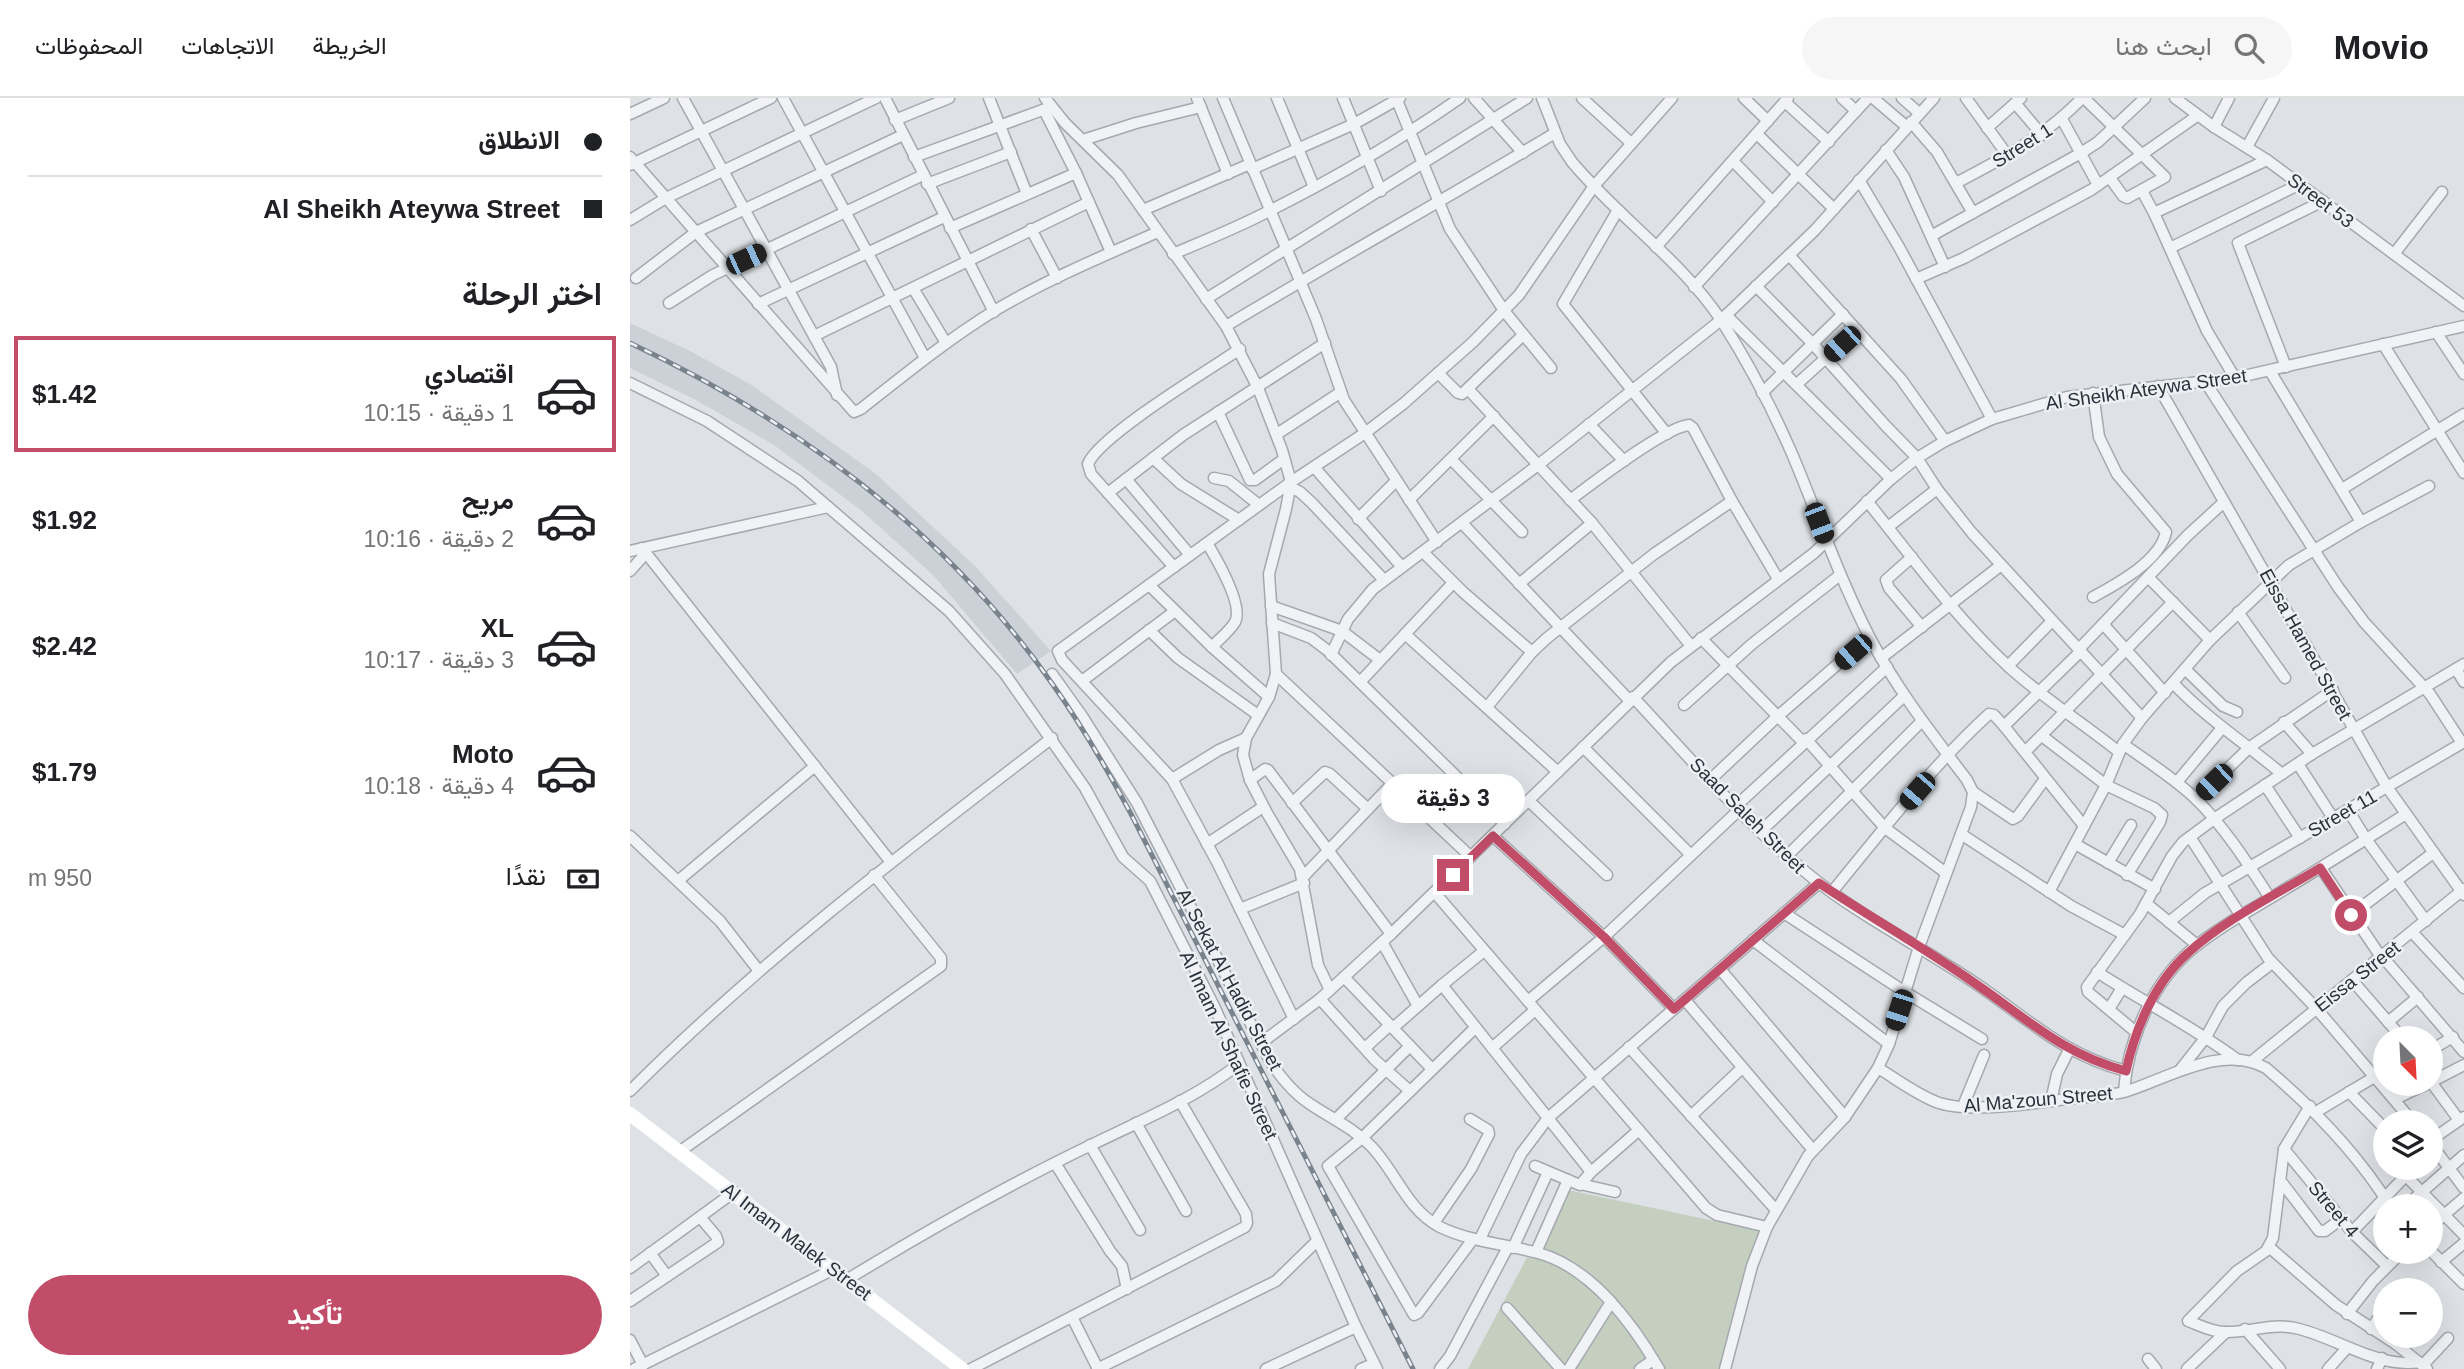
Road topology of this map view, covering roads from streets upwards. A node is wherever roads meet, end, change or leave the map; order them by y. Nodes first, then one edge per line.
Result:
1 (664, 98) edge
2 (683, 98) edge
3 (771, 98) edge
4 (783, 98) edge
5 (876, 98) edge
6 (885, 98) edge
7 (949, 98) edge
8 (989, 98) edge
9 (1223, 98) edge
10 (1277, 98) edge
11 (1343, 98) edge
12 (1460, 98) edge
13 (1474, 98) edge
14 (1527, 98) edge
15 (1542, 98) edge
16 (1671, 98) edge
17 (1744, 98) edge
18 (1842, 98) edge
19 (1868, 98) edge
20 (1873, 98) edge
21 (1902, 98) edge
22 (1934, 98) edge
23 (1966, 98) edge
24 (2083, 98) edge
25 (2145, 98) edge
26 (2175, 98) edge
27 (2229, 98) edge
28 (2274, 98) edge
29 (1397, 99) edge
30 (1587, 99) edge
31 (1786, 100) edge
32 (2018, 101) edge
33 (1199, 103) edge
34 (1047, 105) edge
35 (1856, 111) junction
36 (1919, 113) junction
37 (630, 114) edge
38 (2197, 116) junction
39 (1493, 119) junction
40 (2062, 119) junction
41 (895, 120) junction
42 (1768, 121) junction
43 (1000, 124) junction
44 (1354, 124) junction
45 (1909, 124) junction
46 (2115, 127) junction
47 (2214, 127) junction
48 (1987, 128) junction
49 (701, 131) junction
50 (802, 133) junction
51 (1410, 133) junction
52 (1555, 133) junction
53 (1757, 134) junction
54 (903, 135) junction
55 (2042, 135) junction
56 (1083, 140) junction
57 (1829, 142) junction
58 (1631, 143) junction
59 (2246, 147) junction
60 (1298, 149) junction
61 (1886, 150) junction
62 (1011, 152) junction
63 (1523, 153) junction
64 (2081, 153) junction
65 (2143, 154) junction
66 (2008, 156) junction
67 (914, 157) junction
68 (1368, 158) junction
69 (2267, 160) junction
70 (632, 161) edge
71 (1733, 161) junction
72 (1422, 165) junction
73 (1251, 167) junction
74 (722, 171) junction
75 (824, 172) junction
76 (1076, 173) junction
77 (1228, 174) junction
78 (1798, 175) junction
79 (2110, 178) junction
80 (925, 179) junction
81 (1859, 180) junction
82 (1956, 183) junction
83 (2300, 184) junction
84 (2098, 186) junction
85 (1314, 187) junction
86 (1594, 187) junction
87 (1381, 191) junction
88 (2142, 191) junction
89 (2442, 192) dead end
90 (1027, 194) junction
91 (666, 198) junction
92 (2323, 201) junction
93 (1089, 202) junction
94 (1773, 202) junction
95 (1438, 204) junction
96 (1834, 209) junction
97 (743, 210) junction
98 (1143, 210) junction
99 (1269, 211) junction
100 (1618, 211) junction
101 (846, 213) junction
102 (1973, 213) junction
103 (2154, 213) junction
104 (944, 216) junction
105 (630, 220) edge
106 (950, 228) junction
107 (1031, 229) junction
108 (695, 232) junction
109 (1158, 232) junction
110 (1931, 236) junction
111 (1656, 247) junction
112 (2170, 248) junction
113 (766, 250) junction
114 (1286, 251) junction
115 (1111, 252) junction
116 (867, 253) junction
117 (1173, 254) junction
118 (2394, 254) junction
119 (1789, 255) junction
120 (967, 260) junction
121 (1945, 267) junction
122 (727, 268) junction
123 (636, 278) dead end
124 (1057, 278) junction
125 (1916, 279) junction
126 (1300, 281) junction
127 (1756, 286) junction
128 (1694, 287) junction
129 (914, 288) junction
130 (789, 290) junction
131 (892, 299) junction
132 (1206, 299) junction
133 (669, 303) dead end
134 (758, 304) junction
135 (2464, 306) edge
136 (994, 312) junction
137 (1504, 312) junction
138 (1843, 314) junction
139 (1723, 318) junction
140 (1226, 326) junction
141 (2464, 326) edge
142 (1857, 330) junction
143 (2436, 332) junction
144 (814, 335) junction
145 (1523, 335) junction
146 (946, 343) junction
147 (1325, 343) junction
148 (1812, 343) junction
149 (2383, 344) junction
150 (1240, 349) junction
151 (925, 358) junction
152 (1826, 358) junction
153 (2286, 367) junction
154 (1551, 368) dead end
155 (1784, 371) junction
156 (2270, 371) junction
157 (1438, 373) junction
158 (2464, 374) edge
159 (2235, 378) junction
160 (630, 383) edge
161 (2206, 383) junction
162 (1797, 384) junction
163 (2158, 386) junction
164 (1258, 388) junction
165 (1468, 389) junction
166 (1633, 390) junction
167 (1341, 392) junction
168 (1762, 393) junction
169 (2093, 393) junction
170 (837, 396) junction
171 (1218, 412) junction
172 (2464, 414) edge
173 (1494, 416) junction
174 (1992, 419) junction
175 (1589, 424) junction
176 (2438, 431) junction
177 (1365, 433) junction
178 (1277, 434) junction
179 (1667, 434) junction
180 (1945, 441) junction
181 (1153, 458) junction
182 (1284, 458) junction
183 (1917, 458) junction
184 (1451, 459) junction
185 (1624, 461) junction
186 (1538, 465) junction
187 (1314, 467) junction
188 (2464, 473) edge
189 (1214, 478) dead end
190 (1126, 479) junction
191 (1891, 479) junction
192 (1396, 481) junction
193 (1290, 485) junction
194 (2429, 486) dead end
195 (1937, 489) junction
196 (2342, 489) junction
197 (1108, 493) junction
198 (1409, 500) junction
199 (1493, 500) junction
200 (1570, 500) junction
201 (1867, 500) junction
202 (1732, 501) junction
203 (2224, 502) junction
204 (1259, 505) junction
205 (828, 507) junction
206 (1358, 519) junction
207 (1239, 520) junction
208 (2361, 522) junction
209 (1462, 523) junction
210 (1592, 523) junction
211 (1888, 527) junction
212 (1522, 532) dead end
213 (1437, 542) junction
214 (1826, 542) junction
215 (1207, 543) junction
216 (644, 550) junction
217 (2314, 550) junction
218 (630, 551) edge
219 (1423, 552) junction
220 (1190, 555) junction
221 (1912, 557) junction
222 (2000, 566) junction
223 (1174, 567) junction
224 (1402, 567) junction
225 (630, 571) edge
226 (1631, 571) junction
227 (1840, 575) junction
228 (2148, 577) junction
229 (1778, 579) junction
230 (1384, 580) junction
231 (2271, 582) junction
232 (1454, 583) junction
233 (1519, 584) junction
234 (1149, 585) junction
235 (2093, 597) dead end
236 (2174, 602) junction
237 (1951, 605) junction
238 (1271, 606) junction
239 (1175, 611) junction
240 (2238, 612) junction
241 (2052, 621) junction
242 (1272, 623) junction
243 (2103, 624) junction
244 (1922, 626) junction
245 (1560, 629) junction
246 (1149, 630) junction
247 (1342, 631) junction
248 (1405, 634) junction
249 (1870, 637) junction
250 (1701, 638) junction
251 (2210, 640) junction
252 (1690, 646) junction
253 (1212, 647) junction
254 (2080, 650) junction
255 (2126, 650) junction
256 (1532, 652) junction
257 (1331, 655) junction
258 (1380, 660) junction
259 (1884, 663) junction
260 (1728, 665) junction
261 (2008, 666) junction
262 (2460, 667) edge
263 (2185, 668) junction
264 (1052, 674) dead end
265 (1276, 674) junction
266 (2102, 675) junction
267 (2285, 678) dead end
268 (1082, 681) junction
269 (1360, 682) junction
270 (2464, 682) edge
271 (2173, 683) junction
272 (2424, 688) junction
273 (2333, 690) junction
274 (2041, 692) junction
275 (2165, 692) junction
276 (1904, 696) junction
277 (1269, 697) junction
278 (1631, 699) junction
279 (1684, 705) dead end
280 (1487, 707) junction
281 (2067, 711) junction
282 (2237, 712) dead end
283 (1258, 715) junction
284 (1777, 716) junction
285 (2142, 718) junction
286 (1923, 721) junction
287 (2284, 722) junction
288 (2004, 726) junction
289 (2222, 727) junction
290 (2353, 730) junction
291 (2042, 736) junction
292 (1052, 738) junction
293 (1246, 738) junction
294 (1805, 741) junction
295 (2463, 743) edge
296 (1583, 747) junction
297 (2250, 747) junction
298 (2121, 748) junction
299 (2025, 752) junction
300 (2312, 754) junction
301 (1949, 755) junction
302 (2298, 764) junction
303 (1830, 765) junction
304 (815, 766) junction
305 (1558, 772) junction
306 (2282, 774) junction
307 (1172, 779) junction
308 (1710, 779) junction
309 (2045, 779) junction
310 (1250, 780) junction
311 (2177, 782) junction
312 (1391, 785) junction
313 (2106, 785) junction
314 (2265, 785) junction
315 (2388, 787) junction
316 (1852, 791) junction
317 (1973, 792) junction
318 (2196, 799) junction
319 (1529, 801) junction
320 (1292, 803) junction
321 (1263, 807) junction
322 (1738, 808) junction
323 (1368, 809) junction
324 (2348, 810) junction
325 (2406, 814) junction
326 (2214, 818) junction
327 (2333, 818) junction
328 (1505, 824) junction
329 (2131, 825) dead end
330 (2084, 827) junction
331 (1885, 828) junction
332 (1761, 831) junction
333 (1961, 834) junction
334 (1493, 836) junction
335 (2190, 837) junction
336 (631, 838) edge
337 (2300, 838) junction
338 (2366, 839) junction
339 (1207, 844) junction
340 (2075, 844) junction
341 (1328, 851) junction
342 (2433, 853) junction
343 (1691, 855) junction
344 (1787, 856) junction
345 (1471, 857) junction
346 (890, 861) junction
347 (2108, 863) junction
348 (2249, 867) junction
349 (2320, 868) junction
350 (1946, 873) junction
351 (874, 875) junction
352 (1607, 875) dead end
353 (2127, 875) junction
354 (679, 880) junction
355 (1304, 880) junction
356 (2396, 881) junction
357 (1819, 883) junction
358 (2220, 884) junction
359 (2155, 889) junction
360 (1832, 892) junction
361 (2049, 892) junction
362 (2463, 892) edge
363 (1435, 893) junction
364 (2270, 898) junction
365 (2146, 903) junction
366 (1240, 909) junction
367 (1784, 913) junction
368 (2351, 915) junction
369 (2241, 916) junction
370 (2426, 921) junction
371 (2169, 922) junction
372 (2412, 932) junction
373 (1391, 934) junction
374 (2125, 934) junction
375 (1604, 937) junction
376 (1753, 940) junction
377 (1382, 942) junction
378 (2197, 945) junction
379 (1919, 947) junction
380 (1484, 951) junction
381 (2381, 956) junction
382 (2272, 963) junction
383 (1720, 969) junction
384 (759, 971) junction
385 (2097, 972) junction
386 (1344, 977) junction
387 (2352, 979) junction
388 (1442, 985) junction
389 (2122, 988) junction
390 (2464, 988) edge
391 (1330, 990) junction
392 (1905, 992) junction
393 (2418, 997) junction
394 (1320, 999) junction
395 (1685, 1000) junction
396 (1532, 1005) junction
397 (1418, 1006) junction
398 (2149, 1006) junction
399 (2316, 1008) junction
400 (1674, 1009) junction
401 (2109, 1009) junction
402 (1294, 1019) junction
403 (2388, 1022) junction
404 (1392, 1026) junction
405 (2392, 1026) edge
406 (1475, 1028) junction
407 (2137, 1033) junction
408 (2206, 1037) junction
409 (2453, 1037) junction
410 (1982, 1039) dead end
411 (1261, 1043) junction
412 (2443, 1043) edge
413 (1889, 1044) junction
414 (1410, 1046) junction
415 (1629, 1047) junction
416 (1365, 1048) junction
417 (1492, 1048) junction
418 (2069, 1050) junction
419 (2464, 1052) edge
420 (1984, 1055) dead end
421 (2238, 1061) junction
422 (2250, 1062) junction
423 (1239, 1064) junction
424 (2464, 1065) edge
425 (1878, 1068) junction
426 (1385, 1069) junction
427 (1432, 1069) junction
428 (1741, 1069) junction
429 (2373, 1069) edge
430 (2126, 1071) junction
431 (2180, 1071) junction
432 (2443, 1076) edge
433 (1593, 1078) junction
434 (2373, 1080) edge
435 (630, 1091) edge
436 (1410, 1091) junction
437 (2124, 1091) junction
438 (2349, 1092) junction
439 (2393, 1096) edge
440 (2402, 1096) edge
441 (2442, 1096) edge
442 (2395, 1099) junction
443 (1180, 1101) junction
444 (2051, 1101) junction
445 (1963, 1106) junction
446 (2313, 1109) junction
447 (2404, 1110) edge
448 (630, 1114) edge
449 (1691, 1116) junction
450 (1845, 1117) junction
451 (2373, 1117) edge
452 (1548, 1118) junction
453 (2461, 1118) edge
454 (1336, 1119) junction
455 (1470, 1119) dead end
456 (1136, 1123) junction
457 (1639, 1130) junction
458 (2443, 1134) edge
459 (1362, 1138) junction
460 (1090, 1145) junction
461 (2284, 1149) junction
462 (1812, 1150) junction
463 (679, 1152) junction
464 (2464, 1155) edge
465 (2443, 1161) edge
466 (1055, 1163) junction
467 (1535, 1166) dead end
468 (2448, 1167) junction
469 (1548, 1171) junction
470 (1591, 1172) junction
471 (1568, 1180) junction
472 (2410, 1180) edge
473 (2280, 1181) junction
474 (1580, 1184) junction
475 (2464, 1188) edge
476 (734, 1192) junction
477 (1615, 1192) dead end
478 (2421, 1192) joint
479 (2383, 1194) edge
480 (2464, 1198) edge
481 (1776, 1210) junction
482 (1186, 1211) dead end
483 (2373, 1214) edge
484 (2443, 1215) joint
485 (700, 1217) junction
486 (2341, 1219) junction
487 (1434, 1223) junction
488 (1767, 1227) junction
489 (1140, 1230) dead end
490 (2352, 1232) junction
491 (2464, 1235) edge
492 (1476, 1239) junction
493 (1317, 1241) junction
494 (2464, 1243) edge
495 (2269, 1247) junction
496 (1511, 1248) junction
497 (1536, 1252) junction
498 (650, 1253) junction
499 (2443, 1260) edge
500 (2443, 1264) edge
501 (2387, 1266) joint
502 (630, 1268) edge
503 (834, 1269) junction
504 (667, 1276) junction
505 (848, 1279) junction
506 (2464, 1284) edge
507 (1127, 1289) junction
508 (630, 1301) edge
509 (1611, 1302) junction
510 (1507, 1308) dead end
511 (2347, 1314) junction
512 (1072, 1317) junction
513 (2373, 1326) edge
514 (1356, 1327) junction
515 (2245, 1329) junction
516 (2371, 1329) joint
517 (2227, 1332) junction
518 (2448, 1338) dead end
519 (630, 1340) edge
520 (2347, 1348) junction
521 (2401, 1348) edge
522 (2382, 1358) junction
523 (2148, 1359) dead end
524 (1656, 1364) edge
525 (2423, 1365) edge
526 (1375, 1366) edge
527 (2199, 1366) edge
528 (639, 1367) edge
529 (2336, 1367) edge
530 (1440, 1368) edge
531 (962, 1369) edge
532 (971, 1369) edge
533 (1097, 1369) edge
534 (1266, 1369) edge
535 (1361, 1369) edge
536 (1561, 1369) edge
537 (1569, 1369) edge
538 (1640, 1369) edge
539 (1725, 1369) edge
540 (2156, 1369) edge
541 (2187, 1369) edge
542 (2280, 1369) edge
543 (2377, 1369) edge

1 - 37 street
2 - 49 street
3 - 49 street
4 - 50 street
5 - 50 street
6 - 41 street
7 - 41 street
8 - 43 street
9 - 73 street
10 - 60 street
11 - 44 street
12 - 51 street
13 - 39 street
14 - 39 street
15 - 52 street
16 - 58 street
17 - 42 street
18 - 35 street
19 - 35 street
20 - 45 street
21 - 36 street
22 - 36 street
23 - 48 street
24 - 40 street, Street 1
24 - 46 street
25 - 46 street
26 - 38 street, Street 53
27 - 47 street
28 - 59 street
29 - 44 street
29 - 51 street
30 - 58 street
31 - 42 street
31 - 57 street
32 - 48 street
32 - 55 street
33 - 56 street
33 - 77 street
34 - 43 street
34 - 56 street
34 - 76 street
35 - 57 street
36 - 45 street
38 - 47 street, Street 53
38 - 65 street
39 - 63 street
39 - 72 street
40 - 55 street, Street 1
40 - 64 street
41 - 54 street
42 - 53 street
43 - 62 street
43 - 67 street
44 - 60 street
44 - 68 street
45 - 61 street
45 - 82 street
46 - 64 street
46 - 65 street
47 - 59 street, Street 53
48 - 66 street
49 - 70 street
49 - 74 street
50 - 74 street
50 - 75 street
51 - 68 street
51 - 72 street
52 - 63 street
52 - 86 street
53 - 71 street
53 - 78 street
54 - 67 street
54 - 75 street
55 - 66 street, Street 1
56 - 98 street
57 - 78 street
58 - 86 street
59 - 69 street, Street 53
60 - 73 street
60 - 85 street
61 - 81 street
61 - 110 street
62 - 80 street
62 - 90 street
63 - 95 street
64 - 84 street
64 - 102 street
65 - 79 street
65 - 88 street
66 - 82 street, Street 1
67 - 80 street
68 - 85 street
68 - 87 street
69 - 83 street, Street 53
69 - 103 street
70 - 91 street
71 - 94 street
71 - 111 street
72 - 87 street
72 - 95 street
73 - 77 street
73 - 99 street
74 - 91 street
74 - 97 street
75 - 97 street
75 - 101 street
76 - 90 street
76 - 93 street
77 - 98 street
78 - 94 street
78 - 96 street
79 - 84 street
79 - 88 street
80 - 101 street
80 - 104 street
81 - 96 street
81 - 125 street
82 - 102 street
83 - 92 street, Street 53
83 - 112 street
84 - 121 street
85 - 99 street
86 - 100 street
86 - 137 street
87 - 114 street
88 - 103 street
89 - 118 street
90 - 106 street
91 - 105 street
91 - 108 street
92 - 118 street, Street 53
92 - 153 street
93 - 107 street
93 - 115 street
94 - 128 street
95 - 126 street
95 - 137 street
96 - 119 street
97 - 108 street
97 - 113 street
98 - 109 street
99 - 114 street
99 - 117 street
100 - 111 street
100 - 166 street
101 - 113 street
101 - 116 street
102 - 110 street
103 - 112 street
104 - 106 street
104 - 116 street
106 - 120 street
107 - 120 street
107 - 124 street
108 - 122 street
108 - 123 street
109 - 115 street
109 - 117 street
110 - 121 street
111 - 128 street
112 - 159 street
113 - 122 street
113 - 130 street
114 - 126 street
114 - 132 street
115 - 124 street
116 - 130 street
116 - 131 street
117 - 132 street
118 - 135 street, Street 53
119 - 127 street
119 - 138 street
120 - 129 street
120 - 136 street
121 - 125 street
122 - 133 street
122 - 134 street
124 - 136 street
125 - 174 street
126 - 140 street
126 - 147 street
127 - 139 street
127 - 148 street
128 - 139 street
129 - 131 street
129 - 146 street
130 - 134 street
130 - 144 street
131 - 144 street
131 - 151 street
132 - 140 street
134 - 170 street
136 - 146 street
137 - 145 street
137 - 157 street
138 - 142 street
138 - 148 street
139 - 155 street
139 - 166 street
139 - 168 street
140 - 150 street
141 - 143 street, Al Sheikh Ateywa Street
142 - 152 street
142 - 180 street
143 - 149 street, Al Sheikh Ateywa Street
143 - 158 street
144 - 170 street
145 - 154 street
145 - 165 street
146 - 151 street
147 - 164 street
147 - 167 street
148 - 152 street
148 - 155 street
149 - 153 street, Al Sheikh Ateywa Street
149 - 176 street
150 - 164 street
150 - 197 street
151 - 170 street
152 - 162 street
152 - 183 street
153 - 156 street, Al Sheikh Ateywa Street
155 - 162 street
155 - 168 street
156 - 159 street, Al Sheikh Ateywa Street
156 - 196 street
157 - 165 street
157 - 177 street
159 - 161 street, Al Sheikh Ateywa Street
160 - 205 street, Al Imam Al Shafie Street
161 - 163 street, Al Sheikh Ateywa Street
161 - 217 street
162 - 191 street
163 - 169 street, Al Sheikh Ateywa Street
163 - 203 street, Eissa Hamed Street
164 - 171 street
164 - 178 street
165 - 173 street
166 - 175 street
166 - 179 street
167 - 177 street
167 - 178 street
168 - 214 street
169 - 174 street, Al Sheikh Ateywa Street
169 - 235 street
171 - 181 street
171 - 182 street
172 - 176 street
173 - 184 street
173 - 186 street
174 - 180 street, Al Sheikh Ateywa Street
175 - 185 street
175 - 186 street
176 - 188 street
176 - 196 street
177 - 187 street
177 - 192 street
178 - 182 street
179 - 185 street
179 - 202 street
180 - 183 street, Al Sheikh Ateywa Street
181 - 190 street
181 - 207 street
182 - 193 street
183 - 191 street, Al Sheikh Ateywa Street
183 - 195 street
184 - 198 street
184 - 199 street
185 - 200 street
186 - 199 street
186 - 200 street
187 - 193 street
187 - 206 street
189 - 204 street
190 - 197 street
190 - 220 street
191 - 201 street, Al Sheikh Ateywa Street
192 - 198 street
192 - 206 street
193 - 204 street
193 - 230 street
193 - 238 street
194 - 208 street
195 - 211 street
195 - 222 street
196 - 208 street
197 - 223 street
198 - 213 street
199 - 209 street
199 - 212 street
200 - 210 street
201 - 211 street
201 - 214 street, Al Sheikh Ateywa Street
202 - 226 street
202 - 229 street
203 - 228 street
203 - 231 street, Eissa Hamed Street
204 - 207 street
205 - 216 street
205 - 292 street, Al Imam Al Shafie Street
206 - 224 street
207 - 215 street
208 - 217 street
209 - 213 street
209 - 233 street, Saad Saleh Street
210 - 226 street
210 - 233 street
211 - 221 street
213 - 219 street
214 - 227 street
214 - 229 street, Al Sheikh Ateywa Street
215 - 220 street
215 - 253 street
216 - 218 street
216 - 225 street
216 - 304 street
217 - 231 street
217 - 272 street
219 - 224 street
219 - 232 street
220 - 223 street
221 - 237 street
221 - 244 street
222 - 237 street
222 - 241 street
223 - 234 street
224 - 230 street
226 - 245 street
226 - 252 street
227 - 249 street
227 - 260 street
228 - 236 street
228 - 243 street
229 - 250 street, Al Sheikh Ateywa Street
230 - 247 street
231 - 240 street
231 - 273 street, Eissa Hamed Street
232 - 248 street
232 - 256 street
233 - 245 street, Saad Saleh Street
234 - 239 street
234 - 268 street
236 - 251 street
236 - 255 street
237 - 244 street
237 - 261 street
238 - 242 street
238 - 247 street
239 - 246 street
239 - 253 street
240 - 251 street
240 - 267 street
241 - 254 street
241 - 261 street
242 - 257 street
242 - 265 street
243 - 254 street
243 - 255 street
244 - 259 street
245 - 256 street
245 - 278 street, Saad Saleh Street
246 - 268 street
246 - 283 street
247 - 257 street
247 - 258 street
248 - 258 street
248 - 280 street
249 - 259 street
249 - 284 street
250 - 252 street, Al Sheikh Ateywa Street
250 - 260 street
251 - 263 street
252 - 278 street, Al Sheikh Ateywa Street
253 - 277 street
254 - 266 street
254 - 274 street
255 - 266 street
255 - 275 street
256 - 280 street
257 - 269 street
258 - 269 street
259 - 276 street
259 - 294 street
260 - 279 street
260 - 284 street
261 - 274 street
262 - 270 street
262 - 272 street
263 - 271 street
263 - 282 street
264 - 411 street, Al Sekat Al Hadid Street
265 - 277 street
265 - 312 street
266 - 281 street
266 - 285 street
268 - 307 street
269 - 328 street
271 - 275 street
271 - 289 street
272 - 290 street
272 - 295 street
273 - 287 street
273 - 290 street, Eissa Hamed Street
274 - 281 street
274 - 288 street
275 - 285 street
276 - 286 street
276 - 303 street
277 - 283 street
278 - 296 street, Al Sheikh Ateywa Street
278 - 308 street, Saad Saleh Street
280 - 305 street
281 - 291 street
281 - 298 street
283 - 293 street
284 - 294 street
284 - 308 street
285 - 298 street
286 - 301 street
286 - 316 street
287 - 297 street
287 - 300 street
288 - 299 street
288 - 301 street
289 - 297 street
289 - 311 street
290 - 300 street
290 - 315 street, Eissa Hamed Street
291 - 299 street
291 - 313 street
292 - 346 street
292 - 423 street, Al Imam Al Shafie Street
293 - 307 street
293 - 310 street
294 - 303 street
294 - 322 street
295 - 315 street, Street 11
296 - 305 street, Al Sheikh Ateywa Street
296 - 343 street
297 - 306 street
297 - 318 street
298 - 311 street
298 - 313 street
299 - 309 street
300 - 302 street
301 - 317 street
301 - 331 street
302 - 306 street
302 - 327 street
303 - 316 street
303 - 332 street
304 - 346 street
304 - 354 street
305 - 319 street, Al Sheikh Ateywa Street
306 - 314 street
307 - 339 street
308 - 322 street, Saad Saleh Street
309 - 317 street
309 - 330 street
310 - 320 street
310 - 321 street
311 - 318 street
312 - 323 street
312 - 345 street
313 - 330 street
313 - 353 street
314 - 326 street
314 - 337 street
315 - 324 street, Street 11
315 - 325 street, Eissa Hamed Street
316 - 331 street
316 - 344 street
317 - 333 street
318 - 326 street
319 - 328 street, Al Sheikh Ateywa Street
319 - 352 street
320 - 323 street
320 - 341 street
321 - 339 street
321 - 355 street
322 - 332 street, Saad Saleh Street
322 - 343 street
323 - 341 street
324 - 327 street, Street 11
324 - 338 street
325 - 338 street
325 - 342 street, Eissa Hamed Street
326 - 335 street
326 - 348 street
327 - 337 street, Street 11
328 - 334 street, Al Sheikh Ateywa Street
329 - 347 street
330 - 340 street
331 - 350 street
331 - 360 street
332 - 344 street, Saad Saleh Street
333 - 350 street
333 - 361 street
334 - 345 street, Al Sheikh Ateywa Street
334 - 375 street
335 - 358 street
335 - 359 street
336 - 354 street
337 - 348 street, Street 11
338 - 349 street
338 - 356 street
339 - 366 street
340 - 347 street
340 - 361 street
341 - 355 street
341 - 373 street
342 - 356 street
342 - 362 street, Eissa Hamed Street
343 - 375 street
344 - 357 street, Saad Saleh Street
345 - 363 street, Al Sheikh Ateywa Street
346 - 351 street
347 - 353 street
348 - 358 street, Street 11
348 - 364 street
349 - 364 street
349 - 368 street
350 - 379 street
351 - 384 street
351 - 463 street
353 - 359 street
354 - 384 street
355 - 366 street
355 - 391 street
356 - 368 street
356 - 370 street
357 - 360 street, Saad Saleh Street
357 - 367 street
358 - 369 street
358 - 371 street, Street 11
359 - 365 street
360 - 379 street, Saad Saleh Street
361 - 374 street
362 - 370 street, Eissa Street
363 - 373 street, Al Sheikh Ateywa Street
363 - 380 street
364 - 369 street
365 - 371 street
365 - 374 street
366 - 402 street
367 - 376 street
367 - 392 street
368 - 381 street
369 - 378 street
369 - 382 street
370 - 372 street, Eissa Street
371 - 378 street
372 - 381 street, Eissa Street
372 - 390 street
373 - 377 street, Al Sheikh Ateywa Street
374 - 385 street
375 - 396 street
375 - 400 street
376 - 383 street
376 - 413 street
377 - 386 street, Al Sheikh Ateywa Street
377 - 397 street
378 - 398 street
379 - 392 street
379 - 418 street, Saad Saleh Street
380 - 388 street
380 - 396 street
381 - 387 street, Eissa Street
381 - 393 street
382 - 399 street
382 - 408 street
383 - 395 street
383 - 450 street
384 - 435 street
385 - 389 street
385 - 401 street
386 - 391 street, Al Sheikh Ateywa Street
386 - 404 street
387 - 399 street, Eissa Street
387 - 403 street
388 - 397 street
388 - 406 street
389 - 398 street
389 - 401 street
391 - 394 street, Al Sheikh Ateywa Street
392 - 410 street
392 - 413 street
393 - 403 street
393 - 409 street
394 - 402 street, Al Sheikh Ateywa Street
394 - 416 street
395 - 400 street
395 - 428 street
396 - 417 street
396 - 433 street
397 - 404 street
398 - 407 street
398 - 408 street
399 - 422 street, Eissa Street
399 - 429 street
400 - 415 street
401 - 407 street
402 - 411 street, Al Sheikh Ateywa Street
403 - 405 street
404 - 414 street
404 - 416 street
406 - 417 street
406 - 427 street
407 - 430 street
408 - 421 street
408 - 431 street
409 - 412 street
409 - 419 street
411 - 454 street, Al Sekat Al Hadid Street
413 - 425 street
414 - 426 street
414 - 427 street
415 - 433 street
415 - 449 street
416 - 426 street
417 - 452 street
418 - 430 street, Saad Saleh Street
418 - 444 street
420 - 445 street
421 - 422 street, Al Ma'zoun Street
421 - 431 street, Al Ma'zoun Street
422 - 446 street, Al Ma'zoun Street
423 - 443 street
423 - 493 street, Al Imam Al Shafie Street
424 - 432 street
425 - 445 street, Al Ma'zoun Street
425 - 450 street
426 - 436 street
426 - 454 street
427 - 436 street
428 - 449 street
428 - 462 street
430 - 437 street
431 - 437 street, Al Ma'zoun Street
433 - 452 street
433 - 457 street
434 - 438 street
436 - 459 street
437 - 444 street, Al Ma'zoun Street
438 - 446 street
438 - 451 street
439 - 442 street
440 - 442 street
441 - 453 street
442 - 447 street
443 - 456 street
443 - 507 street
444 - 445 street, Al Ma'zoun Street
446 - 461 street
446 - 479 street, Al Ma'zoun Street
448 - 463 street, Al Imam Malek Street
449 - 481 street
450 - 462 street
452 - 470 street
452 - 492 street
453 - 458 street
454 - 459 street, Al Sekat Al Hadid Street
455 - 487 street
456 - 460 street
456 - 482 street
457 - 470 street
457 - 488 street
459 - 487 street, Al Sekat Al Hadid Street
459 - 492 street
460 - 466 street
460 - 489 street
461 - 473 street
461 - 486 street, Street 4
462 - 481 street
463 - 476 street, Al Imam Malek Street
464 - 468 street
465 - 468 street
466 - 505 street
466 - 507 street
467 - 469 street
468 - 475 street
468 - 478 street
469 - 471 street
469 - 496 street
470 - 474 street
471 - 474 street
471 - 497 street
472 - 478 street
473 - 486 street
473 - 495 street
474 - 477 street
476 - 485 street
476 - 503 street, Al Imam Malek Street
480 - 484 street
481 - 488 street
483 - 490 street
484 - 491 street
485 - 498 street
485 - 504 street
486 - 490 street, Street 4
487 - 492 street, Al Sekat Al Hadid Street
488 - 539 street
490 - 501 street, Street 4
492 - 496 street, Al Sekat Al Hadid Street
493 - 514 street, Al Imam Al Shafie Street
493 - 533 street
494 - 499 street
495 - 511 street
495 - 517 street
496 - 497 street, Al Sekat Al Hadid Street
496 - 530 street
497 - 509 street, Al Sekat Al Hadid Street
498 - 502 street
498 - 504 street
500 - 506 street
501 - 511 street
503 - 505 street, Al Imam Malek Street
503 - 528 street
504 - 508 street
505 - 531 street, Al Imam Malek Street
507 - 512 street
509 - 524 street, Al Sekat Al Hadid Street
509 - 537 street
510 - 536 street
511 - 516 street
512 - 532 street
512 - 533 street
513 - 516 street
514 - 526 street, Al Imam Al Shafie Street
514 - 534 street
515 - 517 street
515 - 520 street
515 - 542 street
517 - 527 street
518 - 525 street
519 - 528 street
520 - 522 street
520 - 529 street
521 - 525 street
522 - 525 street
522 - 543 street
523 - 540 street
524 - 538 street
526 - 535 street
527 - 541 street

